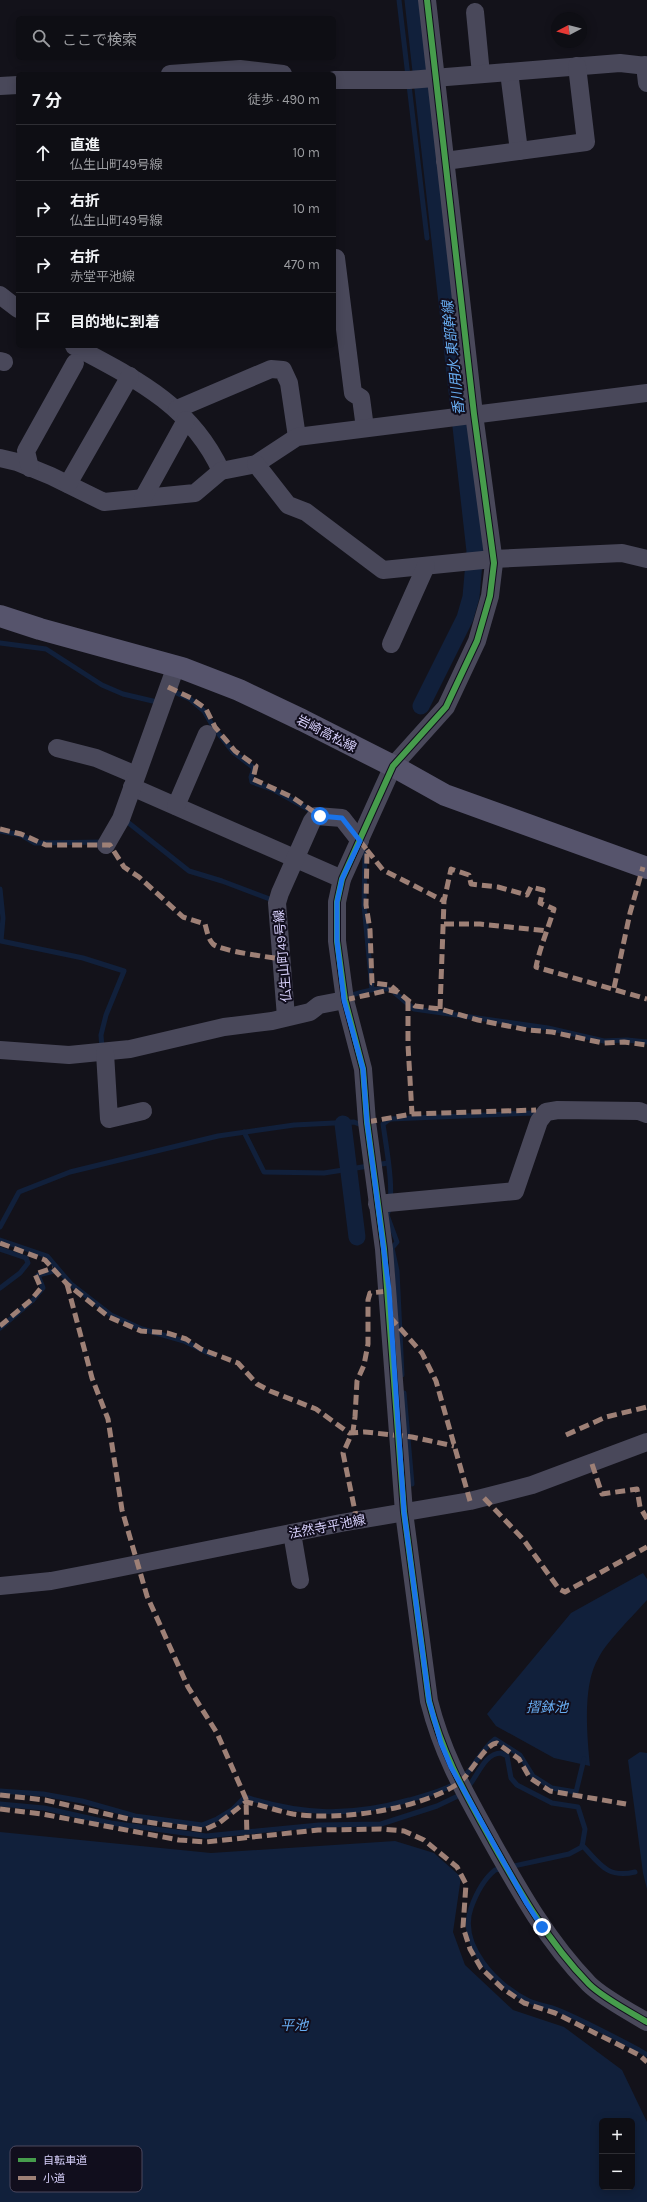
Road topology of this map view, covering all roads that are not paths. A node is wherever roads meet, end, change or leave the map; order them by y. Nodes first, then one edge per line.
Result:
1 (427, 0) edge
2 (475, 12) dead end
3 (576, 66) junction
4 (646, 66) edge
5 (198, 72) edge
6 (266, 72) edge
7 (508, 72) junction
8 (481, 74) junction
9 (435, 78) junction
10 (336, 80) edge
11 (647, 83) edge
12 (16, 84) edge
13 (0, 86) edge
14 (519, 151) junction
15 (445, 161) junction
16 (336, 258) dead end
17 (0, 295) edge
18 (16, 307) edge
19 (75, 355) edge
20 (130, 376) junction
21 (647, 393) edge
22 (182, 415) junction
23 (464, 416) junction
24 (365, 428) junction
25 (297, 437) junction
26 (0, 458) edge
27 (256, 464) junction
28 (30, 468) junction
29 (221, 471) junction
30 (68, 484) junction
31 (143, 498) junction
32 (647, 558) edge
33 (482, 560) junction
34 (426, 566) junction
35 (0, 616) edge
36 (391, 644) dead end
37 (176, 666) junction
38 (208, 734) dead end
39 (57, 748) dead end
40 (393, 766) junction
41 (134, 781) junction
42 (176, 806) junction
43 (360, 841) junction
44 (106, 845) dead end
45 (296, 858) junction
46 (647, 868) edge
47 (342, 879) junction
48 (344, 1000) junction
49 (286, 1017) junction
50 (0, 1050) edge
51 (105, 1052) junction
52 (143, 1111) dead end
53 (647, 1114) edge
54 (377, 1204) junction
55 (647, 1442) edge
56 (404, 1512) junction
57 (292, 1533) junction
58 (300, 1580) dead end
59 (0, 1586) edge
60 (647, 2022) edge

1 - 9 street
2 - 8 street
3 - 4 street
3 - 7 street
3 - 14 street
4 - 11 street
5 - 6 street
7 - 8 street
7 - 14 street
8 - 9 street
9 - 10 street
9 - 15 street
12 - 13 street
14 - 15 street
15 - 23 street
16 - 24 street
17 - 18 street
19 - 20 street
19 - 28 street
20 - 22 street
20 - 30 street
21 - 23 street
22 - 25 street
22 - 29 street
22 - 31 street
23 - 24 street
23 - 33 street
24 - 25 street
25 - 27 street
26 - 28 street
27 - 29 street
27 - 34 street
28 - 30 street
29 - 31 street
30 - 31 street
32 - 33 street
33 - 34 street
33 - 40 street
34 - 36 street
35 - 37 main road, 岩崎高松線
37 - 40 main road, 岩崎高松線
37 - 41 street
38 - 42 street
39 - 41 street
40 - 43 street
40 - 46 main road, 岩崎高松線
41 - 42 street
41 - 44 street
42 - 45 street
43 - 45 street, 仏生山町49号線
43 - 47 street
45 - 47 street
45 - 49 street, 仏生山町49号線
47 - 48 street
48 - 49 street
48 - 54 street
49 - 51 street
50 - 51 street
51 - 52 street
53 - 54 street
54 - 56 street
55 - 56 street, 法然寺平池線
56 - 57 street, 法然寺平池線
56 - 60 street
57 - 58 street
57 - 59 street, 法然寺平池線

